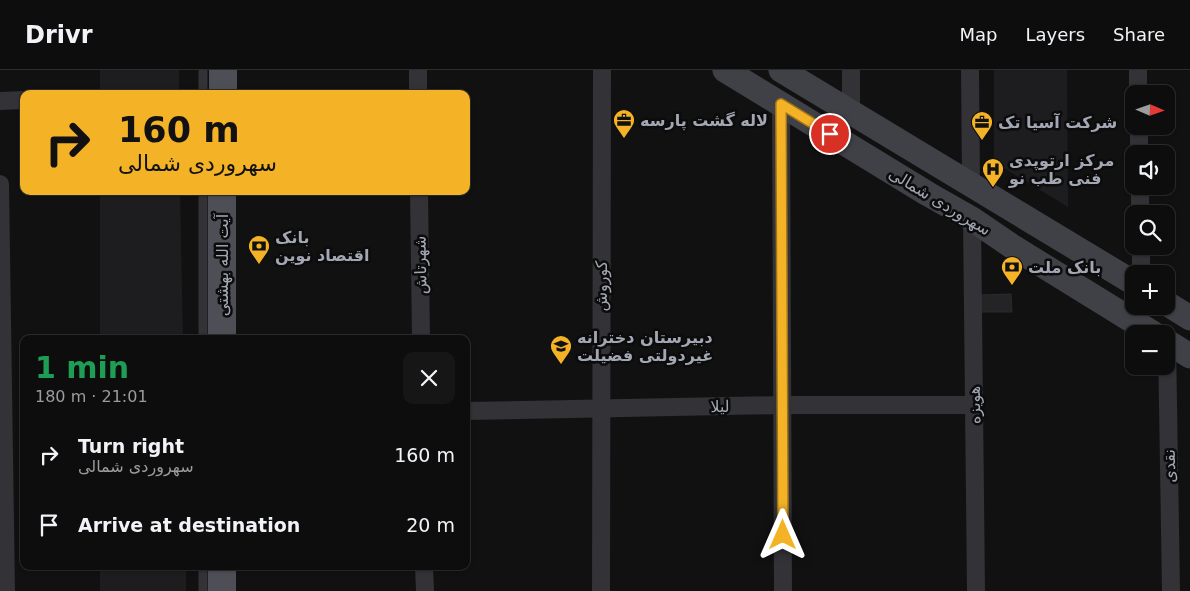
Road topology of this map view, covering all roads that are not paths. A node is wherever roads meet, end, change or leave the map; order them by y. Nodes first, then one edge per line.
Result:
1 (203, 70) edge
2 (223, 70) edge
3 (418, 70) edge
4 (602, 70) edge
5 (725, 70) edge
6 (781, 70) edge
7 (851, 70) edge
8 (970, 70) edge
9 (1138, 70) edge
10 (1138, 85) edge
11 (203, 90) edge
12 (223, 90) edge
13 (418, 90) edge
14 (20, 100) edge
15 (0, 101) edge
16 (781, 104) junction
17 (851, 112) junction
18 (0, 184) edge
19 (971, 184) junction
20 (203, 195) edge
21 (222, 195) edge
22 (419, 195) edge
23 (972, 219) junction
24 (1125, 278) edge
25 (1175, 309) edge
26 (1190, 318) edge
27 (1140, 325) edge
28 (203, 335) edge
29 (222, 335) edge
30 (421, 335) edge
31 (1175, 347) edge
32 (1190, 356) edge
33 (1164, 375) edge
34 (782, 405) junction
35 (974, 405) junction
36 (600, 408) junction
37 (470, 410) edge
38 (203, 570) edge
39 (222, 570) edge
40 (424, 570) edge
41 (6, 591) edge
42 (203, 591) edge
43 (222, 591) edge
44 (425, 591) edge
45 (601, 591) edge
46 (783, 591) edge
47 (976, 591) edge
48 (1171, 591) edge

1 - 11 lane
2 - 12 main road
3 - 13 street
4 - 36 street, کوروش
5 - 16 main road, سهروردی شمالی
6 - 17 main road, سهروردی شمالی
7 - 17 street
8 - 19 street
9 - 10 street
14 - 15 street
16 - 23 main road, سهروردی شمالی
16 - 34 street
17 - 19 main road, سهروردی شمالی
18 - 41 street
19 - 23 main road
19 - 24 main road, سهروردی شمالی
20 - 28 lane
21 - 29 main road, آیت الله بهشتی
22 - 30 street, شهرتاش
23 - 27 main road, سهروردی شمالی
23 - 35 street, هویزه
25 - 26 main road
31 - 32 main road, سهروردی شمالی
33 - 48 street, نقدی
34 - 35 street, لیلا
34 - 36 street, لیلا
34 - 46 street
35 - 47 street, هویزه
36 - 37 street, لیلا
36 - 45 street, کوروش
38 - 42 lane
39 - 43 main road
40 - 44 street

